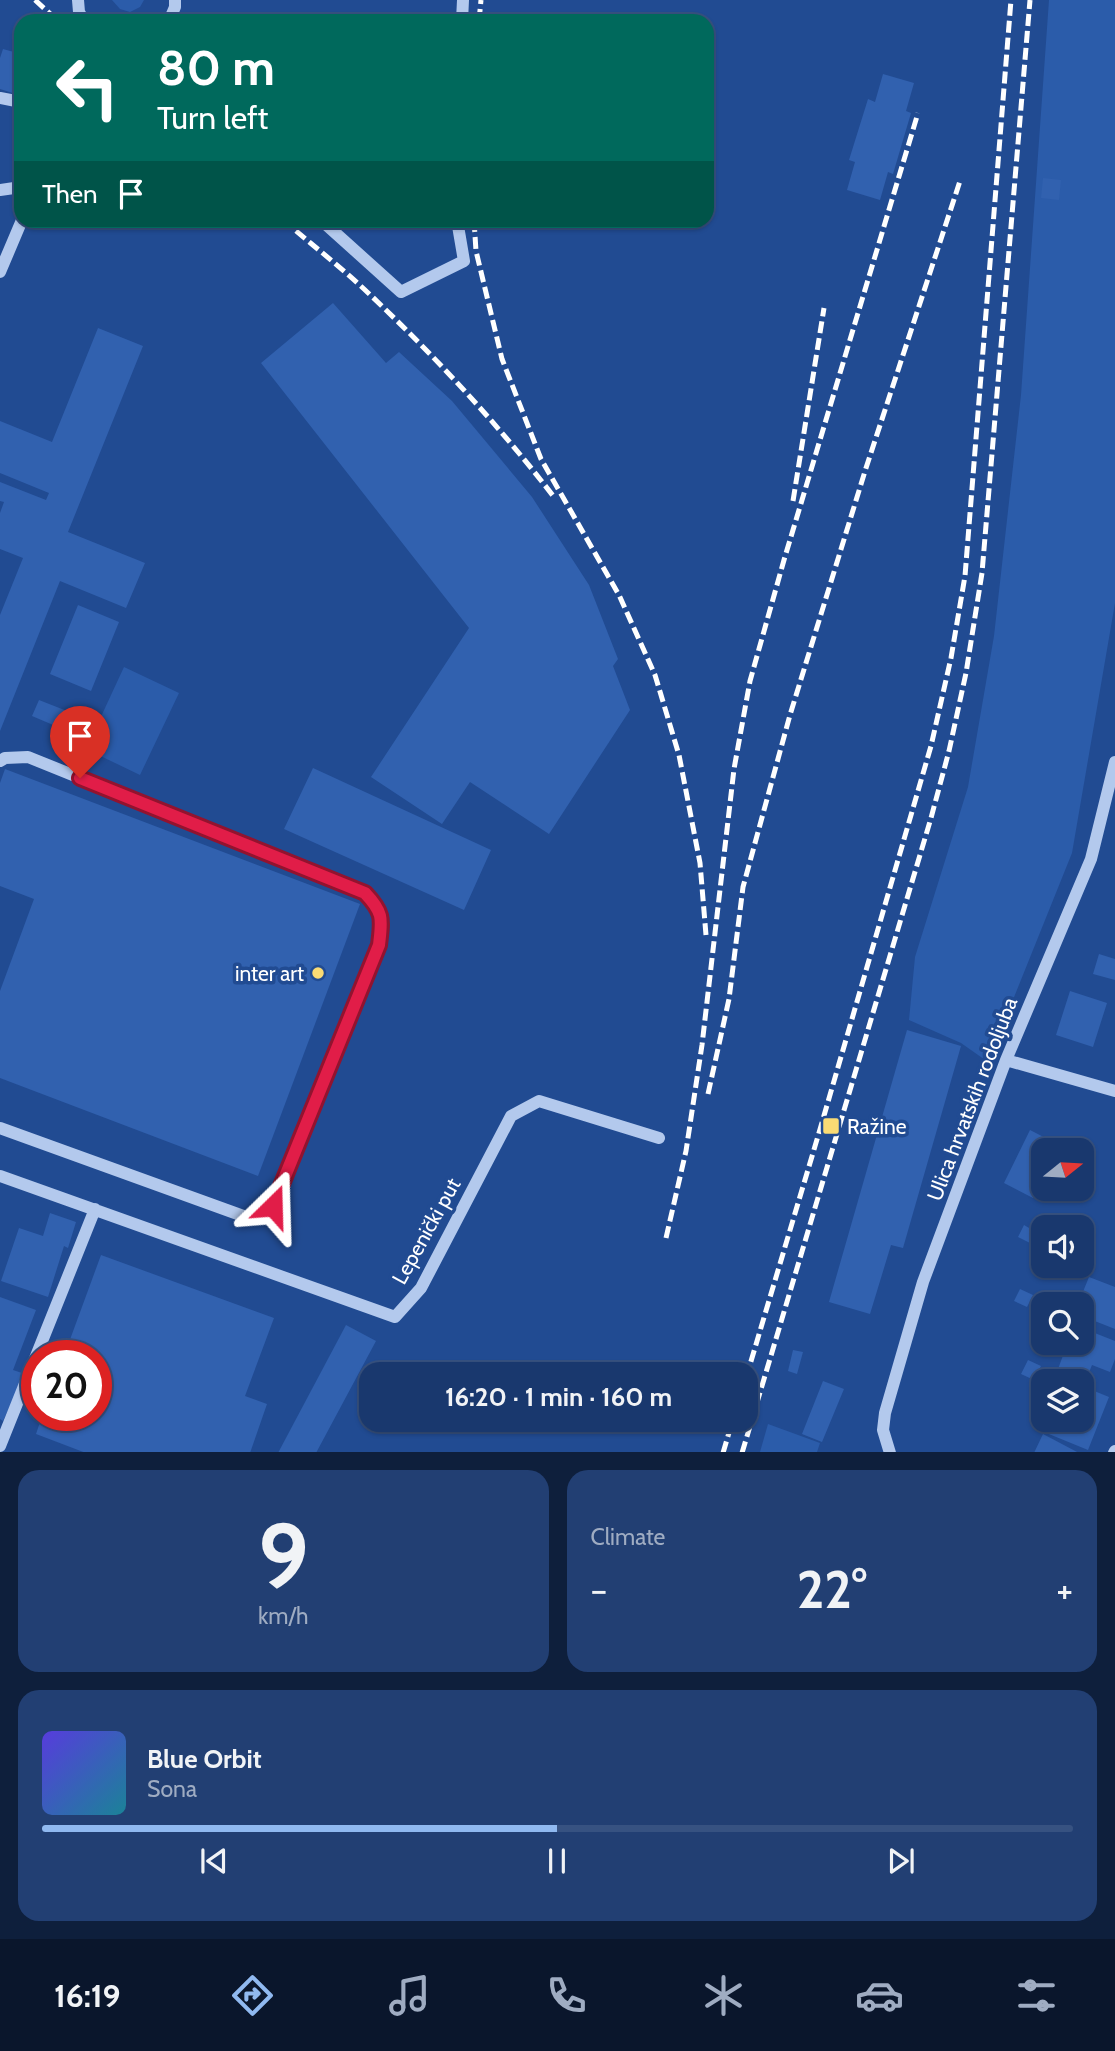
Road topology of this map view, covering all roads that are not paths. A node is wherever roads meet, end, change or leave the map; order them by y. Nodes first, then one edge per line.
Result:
1 (19, 228) edge
2 (330, 228) edge
3 (458, 228) edge
4 (0, 272) edge
5 (0, 761) edge
6 (1115, 762) edge
7 (1006, 1060) junction
8 (1115, 1091) edge
9 (0, 1128) edge
10 (659, 1138) dead end
11 (0, 1176) edge
12 (95, 1209) junction
13 (0, 1446) edge
14 (890, 1452) edge

1 - 4 street
2 - 3 street
5 - 9 street
6 - 7 street, Ulica hrvatskih rodoljuba
7 - 8 street
7 - 14 street, Ulica hrvatskih rodoljuba
10 - 12 street, Lepenički put
11 - 12 street, Lepenički put
12 - 13 street

